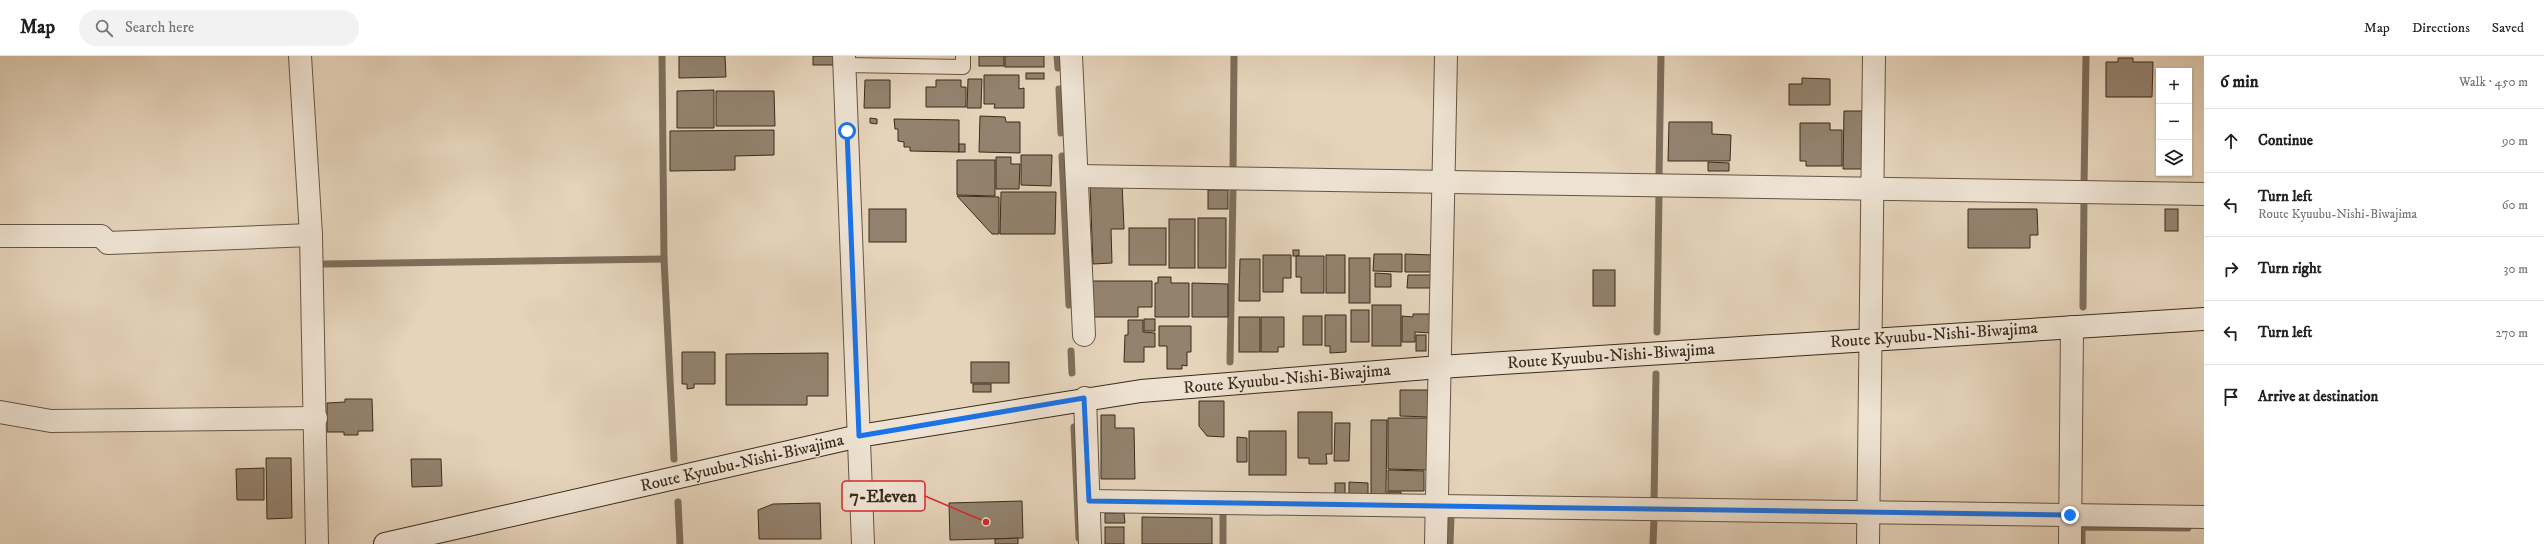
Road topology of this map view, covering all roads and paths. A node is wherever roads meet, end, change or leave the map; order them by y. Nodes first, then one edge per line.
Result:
1 (300, 56) edge
2 (963, 56) edge
3 (1071, 56) edge
4 (1446, 56) edge
5 (1874, 56) edge
6 (845, 60) edge
7 (1077, 176) junction
8 (1444, 182) junction
9 (1873, 189) junction
10 (2204, 194) edge
11 (311, 235) junction
12 (0, 236) edge
13 (2204, 319) edge
14 (2072, 327) junction
15 (1084, 336) dead end
16 (1871, 339) junction
17 (1440, 367) junction
18 (1084, 398) junction
19 (0, 412) edge
20 (316, 418) junction
21 (859, 436) junction
22 (1089, 501) junction
23 (1437, 506) junction
24 (1868, 513) junction
25 (2070, 515) junction
26 (2204, 516) edge
27 (317, 544) edge
28 (385, 544) edge
29 (863, 544) edge
30 (1090, 544) edge
31 (1436, 544) edge
32 (1868, 544) edge
33 (2070, 544) edge

1 - 11 street
2 - 6 lane
3 - 7 street
4 - 8 street
5 - 9 street
6 - 21 street
7 - 8 street
7 - 15 street
8 - 9 street
8 - 17 street
9 - 10 street
9 - 16 street
11 - 12 street
11 - 20 street
13 - 14 street, Route Kyuubu-Nishi-Biwajima
14 - 16 street, Route Kyuubu-Nishi-Biwajima
14 - 25 street
16 - 17 street, Route Kyuubu-Nishi-Biwajima
16 - 24 street
17 - 18 street, Route Kyuubu-Nishi-Biwajima
17 - 23 street
18 - 21 street, Route Kyuubu-Nishi-Biwajima
18 - 22 street
19 - 20 street
20 - 27 street
21 - 28 street, Route Kyuubu-Nishi-Biwajima
21 - 29 street
22 - 23 street
22 - 30 street
23 - 24 street
23 - 31 street
24 - 25 street
24 - 32 street
25 - 26 street
25 - 33 street

